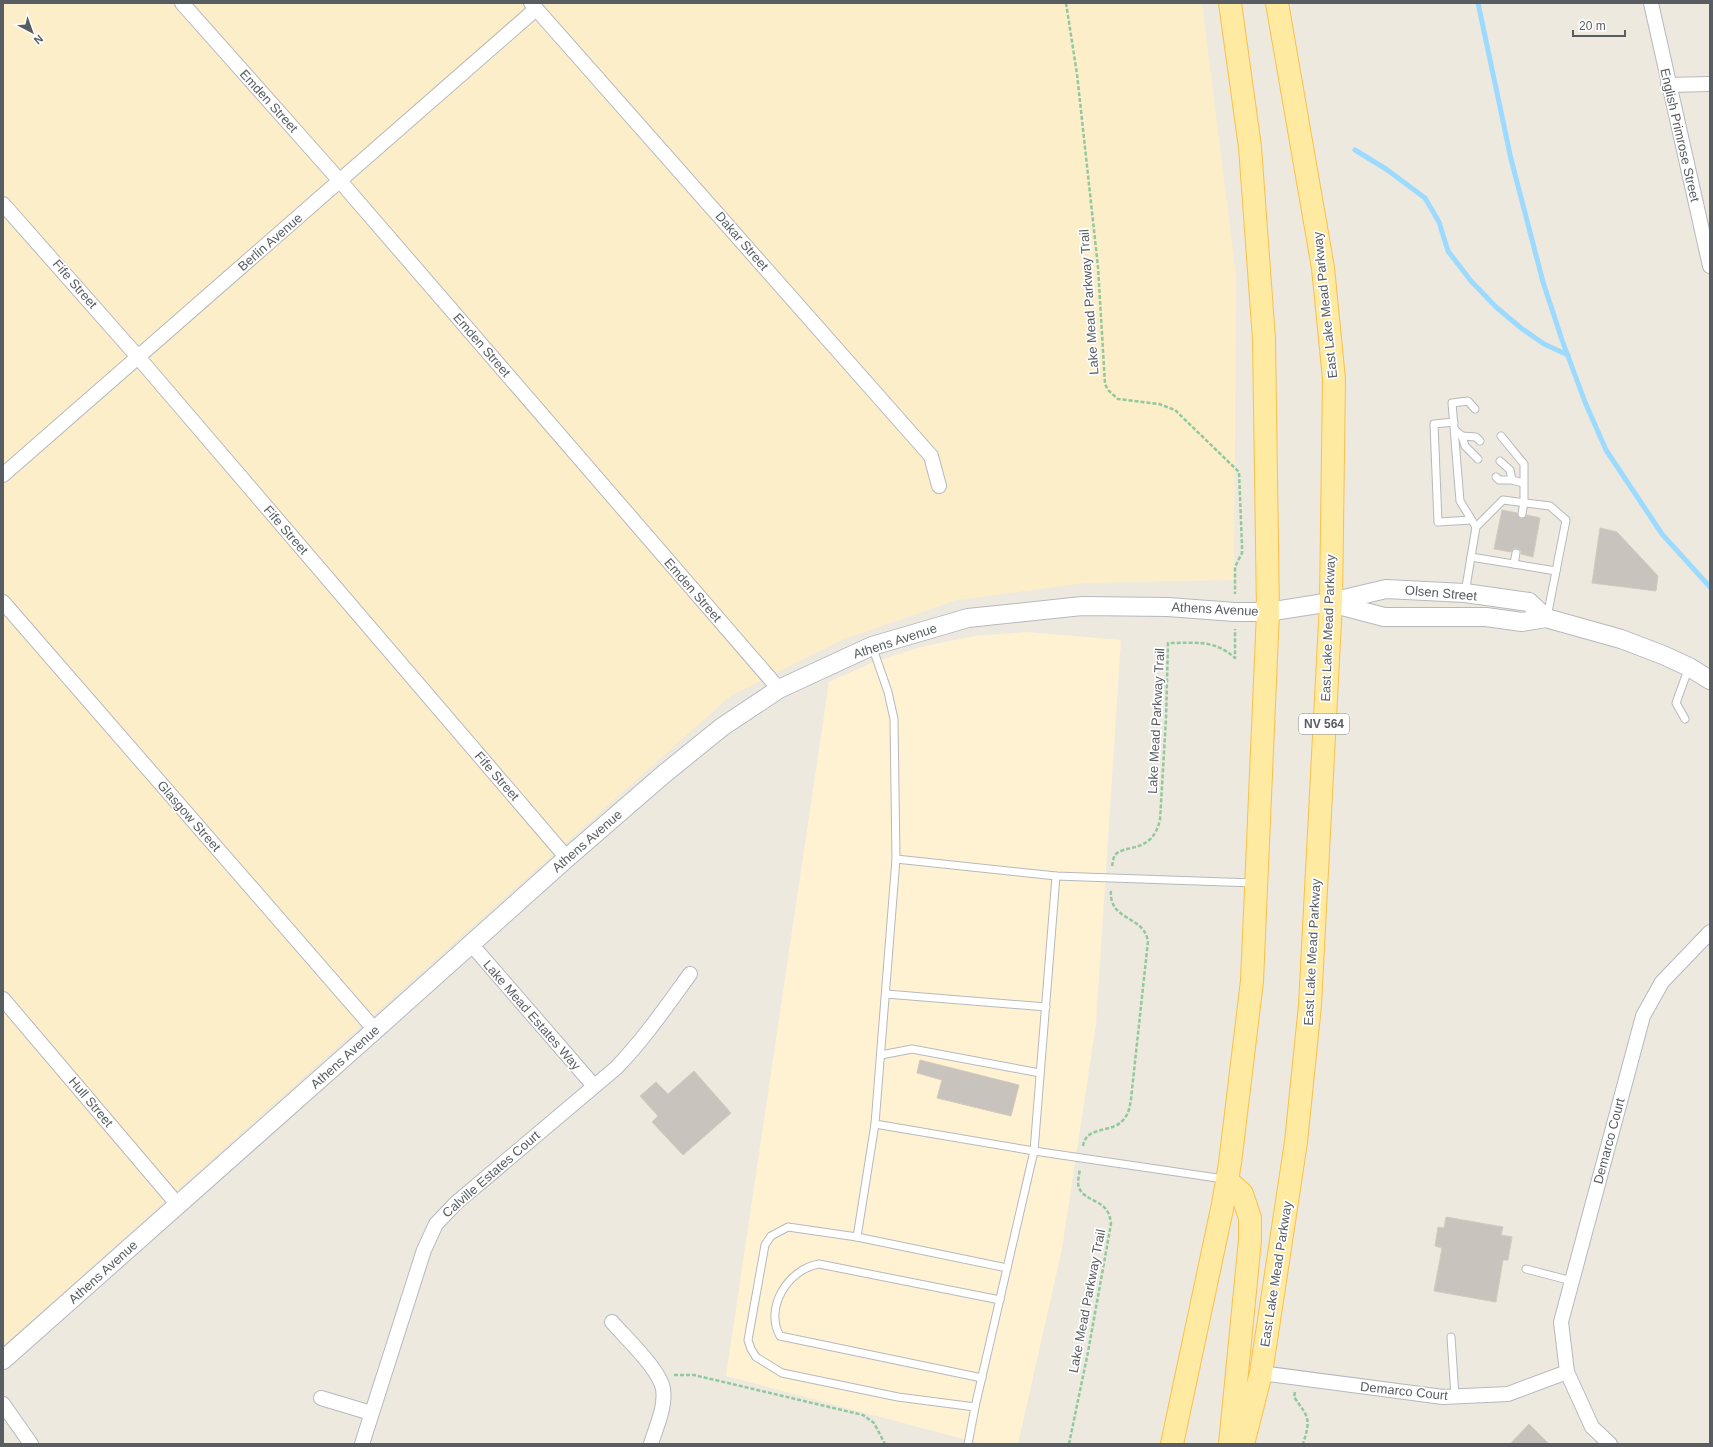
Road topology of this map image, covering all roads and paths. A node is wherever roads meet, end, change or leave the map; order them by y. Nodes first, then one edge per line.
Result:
1 (182, 3) edge
2 (1066, 3) edge
3 (1230, 3) edge
4 (1277, 3) edge
5 (1651, 3) edge
6 (534, 6) edge
7 (1710, 84) edge
8 (1668, 85) junction
9 (340, 181) junction
10 (3, 204) edge
11 (1705, 225) edge
12 (1710, 266) edge
13 (138, 357) junction
14 (1475, 408) dead end
15 (1454, 422) junction
16 (1455, 430) junction
17 (1462, 436) junction
18 (1501, 436) dead end
19 (1480, 441) dead end
20 (1478, 459) dead end
21 (1500, 461) dead end
22 (3, 475) edge
23 (1496, 477) dead end
24 (1512, 480) junction
25 (1523, 482) junction
26 (939, 486) dead end
27 (1524, 502) junction
28 (1522, 514) dead end
29 (1471, 520) junction
30 (1476, 527) junction
31 (1516, 553) dead end
32 (1471, 557) junction
33 (1514, 564) junction
34 (1556, 571) junction
35 (1465, 593) junction
36 (3, 602) edge
37 (1331, 602) junction
38 (1300, 607) joint
39 (1235, 612) junction
40 (1268, 612) junction
41 (1546, 618) junction
42 (872, 646) junction
43 (1689, 666) junction
44 (1710, 680) edge
45 (779, 689) junction
46 (1685, 719) dead end
47 (567, 858) junction
48 (896, 859) junction
49 (1056, 876) junction
50 (1112, 878) junction
51 (1256, 884) junction
52 (1710, 932) edge
53 (471, 944) junction
54 (690, 974) dead end
55 (886, 994) junction
56 (3, 999) edge
57 (1046, 1007) junction
58 (375, 1030) junction
59 (880, 1055) junction
60 (1040, 1073) junction
61 (594, 1086) junction
62 (875, 1124) junction
63 (1034, 1151) junction
64 (1081, 1158) junction
65 (1228, 1180) junction
66 (178, 1205) junction
67 (857, 1237) junction
68 (1007, 1268) junction
69 (1526, 1269) dead end
70 (1572, 1281) junction
71 (1000, 1300) junction
72 (612, 1322) dead end
73 (1451, 1337) dead end
74 (3, 1360) edge
75 (1567, 1372) junction
76 (1261, 1373) junction
77 (658, 1375) junction
78 (982, 1378) junction
79 (1297, 1378) junction
80 (1455, 1396) junction
81 (321, 1398) dead end
82 (3, 1404) edge
83 (975, 1407) junction
84 (372, 1413) junction
85 (31, 1444) edge
86 (362, 1444) edge
87 (651, 1444) edge
88 (885, 1444) edge
89 (968, 1444) edge
90 (1069, 1444) edge
91 (1172, 1444) edge
92 (1230, 1444) edge
93 (1243, 1444) edge
94 (1303, 1444) edge
95 (1610, 1444) edge

1 - 9 street, Emden Street
2 - 39 path, Lake Mead Parkway Trail
3 - 40 main road
4 - 37 main road, East Lake Mead Parkway / NV 564
5 - 8 street, English Primrose Street
6 - 9 street, Berlin Avenue
6 - 26 street, Dakar Street
7 - 8 street
8 - 11 street, English Primrose Street
9 - 13 street, Berlin Avenue
9 - 45 street, Emden Street
10 - 13 street, Fife Street
11 - 12 street, English Primrose Street
13 - 22 street, Berlin Avenue
13 - 47 street, Fife Street
14 - 15 lane
15 - 16 lane
15 - 29 lane
16 - 17 lane
16 - 29 lane
17 - 19 lane
17 - 20 lane
18 - 25 lane
21 - 24 lane
23 - 24 lane
24 - 25 lane
25 - 27 lane
27 - 28 lane
27 - 30 lane
27 - 34 lane
29 - 30 lane
30 - 32 lane
31 - 33 lane
32 - 33 lane
32 - 35 lane
33 - 34 lane
34 - 41 lane
35 - 37 street, Olsen Street
35 - 41 street, Olsen Street
36 - 58 street, Glasgow Street
37 - 38 street, Olsen Street
37 - 41 street, Olsen Street
37 - 76 main road, East Lake Mead Parkway / NV 564
38 - 40 street, Athens Avenue
39 - 40 street, Athens Avenue
39 - 42 street, Athens Avenue
39 - 50 path, Lake Mead Parkway Trail
40 - 51 main road
41 - 43 street, Olsen Street
42 - 45 street, Athens Avenue
42 - 48 lane
43 - 44 street, Olsen Street
43 - 46 lane
45 - 47 street, Athens Avenue
47 - 53 street, Athens Avenue
48 - 49 lane
48 - 55 lane
49 - 50 lane
49 - 57 lane
50 - 51 lane
50 - 64 path, Lake Mead Parkway Trail
51 - 65 main road
52 - 70 street, Demarco Court
53 - 58 street, Athens Avenue
53 - 61 street, Lake Mead Estates Way
54 - 61 street, Calville Estates Court
55 - 57 lane
55 - 59 lane
56 - 66 street, Hull Street
57 - 60 lane
58 - 66 street, Athens Avenue
59 - 60 lane
59 - 62 lane
60 - 63 lane
61 - 84 street, Calville Estates Court
62 - 63 lane
62 - 67 lane
63 - 64 lane
63 - 68 lane
64 - 65 lane
64 - 90 path, Lake Mead Parkway Trail
65 - 91 main road
65 - 92 main road
66 - 74 street, Athens Avenue
67 - 68 lane
67 - 83 lane
68 - 71 lane
69 - 70 lane
70 - 75 street, Demarco Court
71 - 78 lane
71 - 78 lane
72 - 77 street
73 - 80 lane
75 - 80 street, Demarco Court
75 - 95 street, Demarco Court
76 - 79 street, Demarco Court
76 - 93 main road, East Lake Mead Parkway / NV 564
77 - 87 street
77 - 88 path
78 - 83 lane
79 - 80 street, Demarco Court
79 - 94 path
81 - 84 street
82 - 85 street
83 - 89 lane
84 - 86 street, Calville Estates Court

